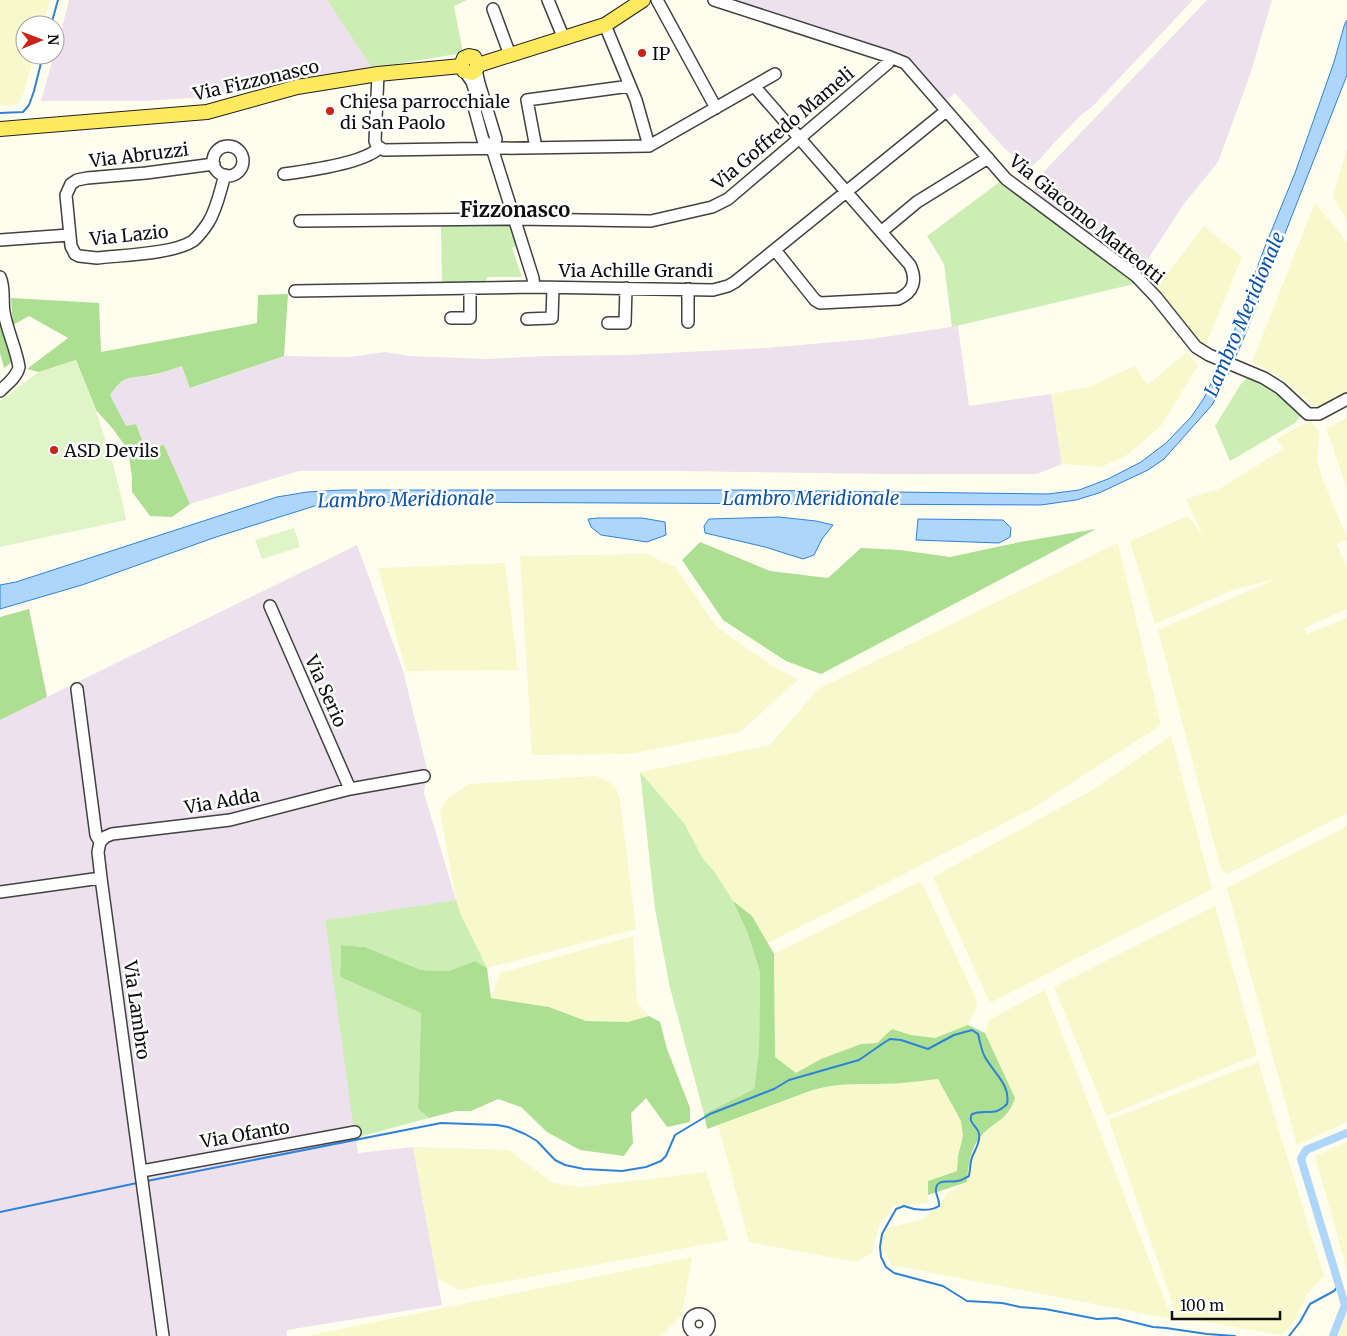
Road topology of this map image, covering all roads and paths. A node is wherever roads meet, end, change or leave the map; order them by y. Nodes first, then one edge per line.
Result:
1 (548, 0) edge
2 (642, 0) edge
3 (657, 0) edge
4 (721, 1) edge
5 (493, 10) dead end
6 (605, 26) junction
7 (564, 39) junction
8 (510, 55) junction
9 (890, 57) junction
10 (470, 68) junction
11 (378, 74) junction
12 (776, 74) dead end
13 (630, 86) junction
14 (754, 86) junction
15 (716, 108) junction
16 (946, 111) junction
17 (0, 129) edge
18 (800, 139) junction
19 (649, 146) junction
20 (380, 148) junction
21 (492, 148) junction
22 (536, 148) junction
23 (988, 158) junction
24 (214, 164) junction
25 (284, 174) dead end
26 (225, 175) junction
27 (846, 192) junction
28 (515, 219) junction
29 (300, 221) dead end
30 (881, 232) junction
31 (69, 235) junction
32 (0, 240) edge
33 (775, 250) junction
34 (0, 277) edge
35 (534, 287) junction
36 (470, 288) junction
37 (552, 288) junction
38 (626, 288) junction
39 (688, 289) junction
40 (294, 291) dead end
41 (451, 318) dead end
42 (527, 319) dead end
43 (688, 322) dead end
44 (608, 323) dead end
45 (0, 391) edge
46 (1347, 399) edge
47 (270, 606) dead end
48 (77, 689) dead end
49 (424, 776) dead end
50 (350, 789) junction
51 (100, 842) junction
52 (101, 878) junction
53 (0, 892) edge
54 (355, 1132) dead end
55 (142, 1173) junction
56 (690, 1328) junction
57 (708, 1334) edge
58 (163, 1336) edge
59 (680, 1336) edge

1 - 7 street
2 - 6 main road, Via Fizzonasco
3 - 15 street
4 - 9 street, Via Giacomo Matteotti
5 - 8 street
6 - 7 main road, Via Fizzonasco
6 - 13 street
7 - 8 main road, Via Fizzonasco
8 - 10 main road, Via Fizzonasco
9 - 16 street, Via Giacomo Matteotti
9 - 18 street, Via Goffredo Mameli
10 - 11 main road, Via Fizzonasco
10 - 21 street
11 - 17 main road, Via Fizzonasco
11 - 20 street
12 - 14 street
13 - 19 street
13 - 22 street
14 - 15 street
14 - 18 street
15 - 19 street
16 - 23 street, Via Giacomo Matteotti
16 - 27 street, Via Achille Grandi
18 - 27 street
18 - 28 street, Via Goffredo Mameli
19 - 22 street
20 - 21 street
20 - 25 street
21 - 22 street
21 - 28 street
23 - 30 street
23 - 46 street, Via Giacomo Matteotti
24 - 26 street
24 - 26 street
24 - 31 street, Via Abruzzi
26 - 31 street, Via Lazio
27 - 30 street
27 - 33 street, Via Achille Grandi
28 - 29 street, Via Goffredo Mameli
28 - 35 street
30 - 33 street
31 - 32 street
33 - 39 street, Via Achille Grandi
34 - 45 street
35 - 36 street, Via Achille Grandi
35 - 37 street, Via Achille Grandi
36 - 40 street, Via Achille Grandi
36 - 41 street
37 - 38 street, Via Achille Grandi
37 - 42 street
38 - 39 street, Via Achille Grandi
38 - 44 street
39 - 43 street
47 - 50 street, Via Serio
48 - 51 street, Via Lambro
49 - 50 street, Via Adda
50 - 51 street, Via Adda
51 - 52 street, Via Lambro
52 - 53 street
52 - 55 street, Via Lambro
54 - 55 street, Via Ofanto
55 - 58 street, Via Lambro
56 - 57 street
56 - 57 street
56 - 59 street

